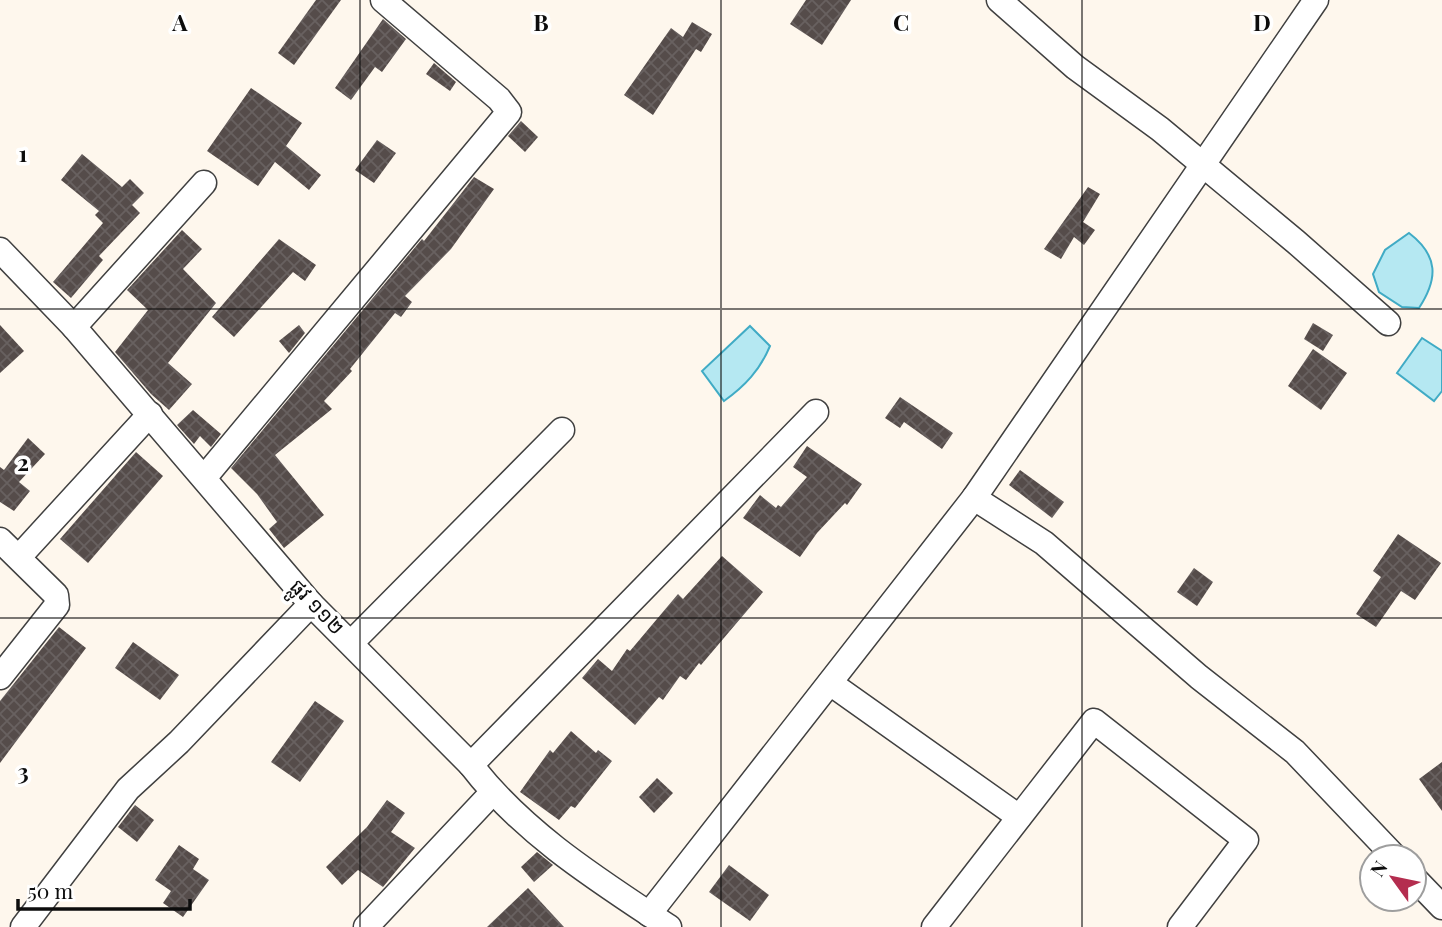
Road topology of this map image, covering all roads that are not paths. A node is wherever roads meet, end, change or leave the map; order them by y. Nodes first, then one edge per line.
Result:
1 (383, 0) edge
2 (999, 0) edge
3 (1316, 0) edge
4 (1202, 163) junction
5 (204, 183) dead end
6 (0, 250) edge
7 (1388, 323) dead end
8 (74, 327) junction
9 (816, 412) dead end
10 (150, 414) junction
11 (562, 430) dead end
12 (204, 478) junction
13 (974, 498) junction
14 (0, 540) edge
15 (19, 558) junction
16 (311, 604) junction
17 (352, 642) junction
18 (0, 677) edge
19 (830, 682) junction
20 (471, 765) junction
21 (492, 793) junction
22 (1019, 817) junction
23 (1382, 843) edge
24 (1428, 892) edge
25 (1442, 907) edge
26 (659, 920) edge
27 (23, 927) edge
28 (366, 927) edge
29 (934, 927) edge
30 (1180, 927) edge

1 - 12 street
2 - 4 street
3 - 4 street
4 - 7 street
4 - 13 street
5 - 8 street
6 - 8 street, ផ្លូវ ១១២
8 - 10 street, ផ្លូវ ១១២
9 - 20 street
10 - 12 street, ផ្លូវ ១១២
10 - 15 street
11 - 17 street
12 - 16 street, ផ្លូវ ១១២
13 - 19 street
13 - 23 street
14 - 15 street
15 - 18 street
16 - 17 street, ផ្លូវ ១១២
16 - 27 street
17 - 20 street, ផ្លូវ ១១២
19 - 22 street
19 - 26 street
20 - 21 street, ផ្លូវ ១១២
21 - 26 street, ផ្លូវ ១១២
21 - 28 street
22 - 29 street
22 - 30 street
24 - 25 street

